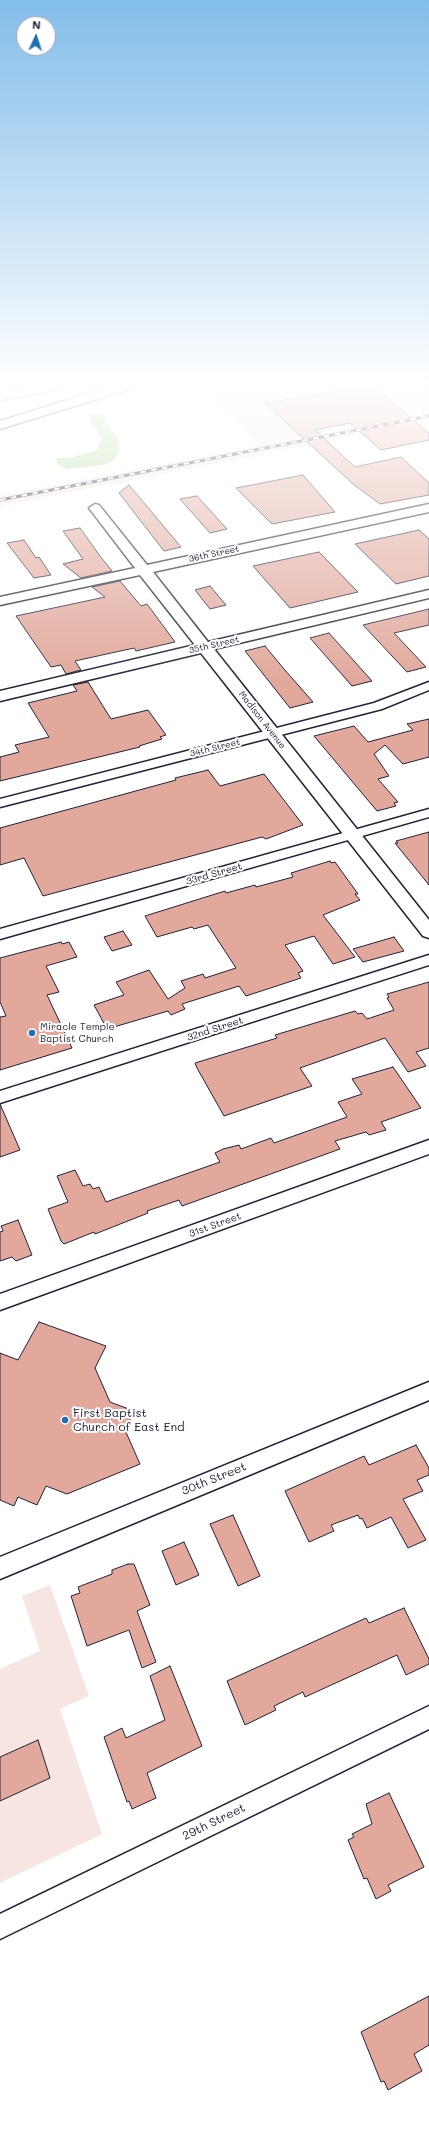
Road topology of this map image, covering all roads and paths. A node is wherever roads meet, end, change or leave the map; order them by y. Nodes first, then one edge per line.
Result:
1 (96, 508) dead end
2 (429, 508) edge
3 (144, 570) junction
4 (429, 594) edge
5 (0, 601) edge
6 (205, 647) junction
7 (429, 686) edge
8 (0, 696) edge
9 (273, 733) junction
10 (0, 803) edge
11 (429, 813) edge
12 (352, 835) junction
13 (429, 932) edge
14 (0, 934) edge
15 (429, 960) edge
16 (0, 1097) edge
17 (429, 1147) edge
18 (0, 1302) edge
19 (429, 1391) edge
20 (0, 1568) edge
21 (429, 1717) edge
22 (0, 1927) edge

1 - 3 street, Madison Avenue
2 - 3 street, 36th Street
3 - 5 street, 36th Street
3 - 6 street, Madison Avenue
4 - 6 street, 35th Street
6 - 8 street, 35th Street
6 - 9 street, Madison Avenue
7 - 9 street, 34th Street
9 - 10 street, 34th Street
9 - 12 street, Madison Avenue
11 - 12 street, 33rd Street
12 - 13 street, Madison Avenue
12 - 14 street, 33rd Street
15 - 16 street, 32nd Street
17 - 18 street, 31st Street
19 - 20 street, 30th Street
21 - 22 street, 29th Street

